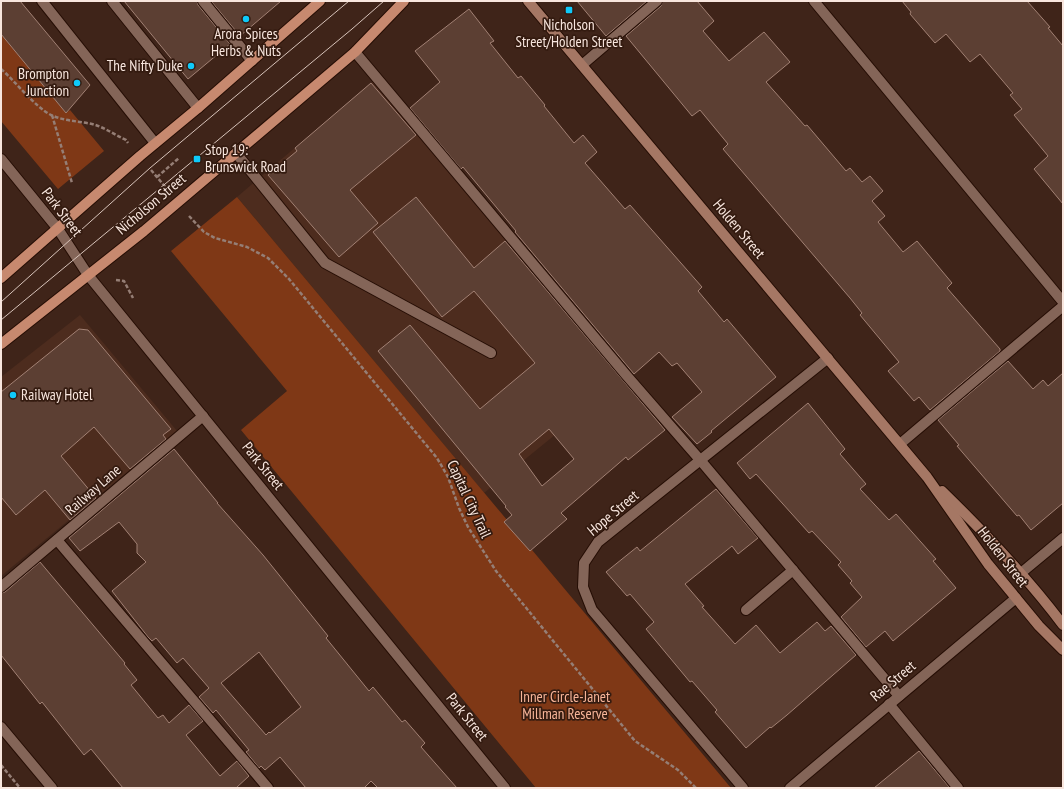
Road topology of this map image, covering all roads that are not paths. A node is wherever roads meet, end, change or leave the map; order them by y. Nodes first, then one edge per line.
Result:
1 (42, 1) edge
2 (112, 1) edge
3 (202, 1) edge
4 (320, 1) edge
5 (404, 1) edge
6 (528, 1) edge
7 (657, 1) edge
8 (814, 1) edge
9 (355, 52) junction
10 (252, 61) junction
11 (582, 65) junction
12 (198, 108) junction
13 (155, 143) junction
14 (236, 153) junction
15 (1, 159) edge
16 (58, 228) junction
17 (88, 275) junction
18 (1, 278) edge
19 (1063, 302) edge
20 (1063, 306) edge
21 (1, 344) edge
22 (491, 353) dead end
23 (828, 358) junction
24 (203, 416) junction
25 (900, 444) junction
26 (701, 461) junction
27 (927, 477) junction
28 (1063, 538) edge
29 (57, 540) junction
30 (793, 570) junction
31 (1021, 573) junction
32 (1, 587) edge
33 (1016, 598) junction
34 (746, 610) dead end
35 (1063, 626) edge
36 (1063, 650) edge
37 (899, 696) junction
38 (889, 704) junction
39 (1, 727) edge
40 (52, 788) edge
41 (268, 788) edge
42 (505, 788) edge
43 (743, 788) edge
44 (790, 788) edge
45 (958, 788) edge

1 - 13 street
2 - 12 street
3 - 10 street
4 - 10 main road
5 - 9 main road, Nicholson Street
6 - 11 main road, Holden Street
7 - 11 street
8 - 19 street
9 - 14 main road, Nicholson Street
9 - 26 street
10 - 12 main road
11 - 23 main road, Holden Street
12 - 13 main road
13 - 16 main road
14 - 17 main road, Nicholson Street
14 - 22 street
15 - 16 street, Park Street
16 - 17 street, Park Street
16 - 18 main road
17 - 21 main road, Nicholson Street
17 - 24 street, Park Street
20 - 25 street
23 - 25 main road, Holden Street
23 - 26 street, Hope Street
24 - 29 street, Railway Lane
24 - 42 street, Park Street
25 - 27 main road, Holden Street
26 - 30 street
26 - 43 street, Hope Street
27 - 31 main road, Holden Street
27 - 33 main road, Holden Street
28 - 31 street
29 - 32 street, Railway Lane
29 - 41 street
30 - 34 street
30 - 37 street
31 - 35 main road, Holden Street
33 - 36 main road, Holden Street
33 - 37 street, Rae Street
37 - 38 street, Rae Street
38 - 44 street, Rae Street
38 - 45 street
39 - 40 street

